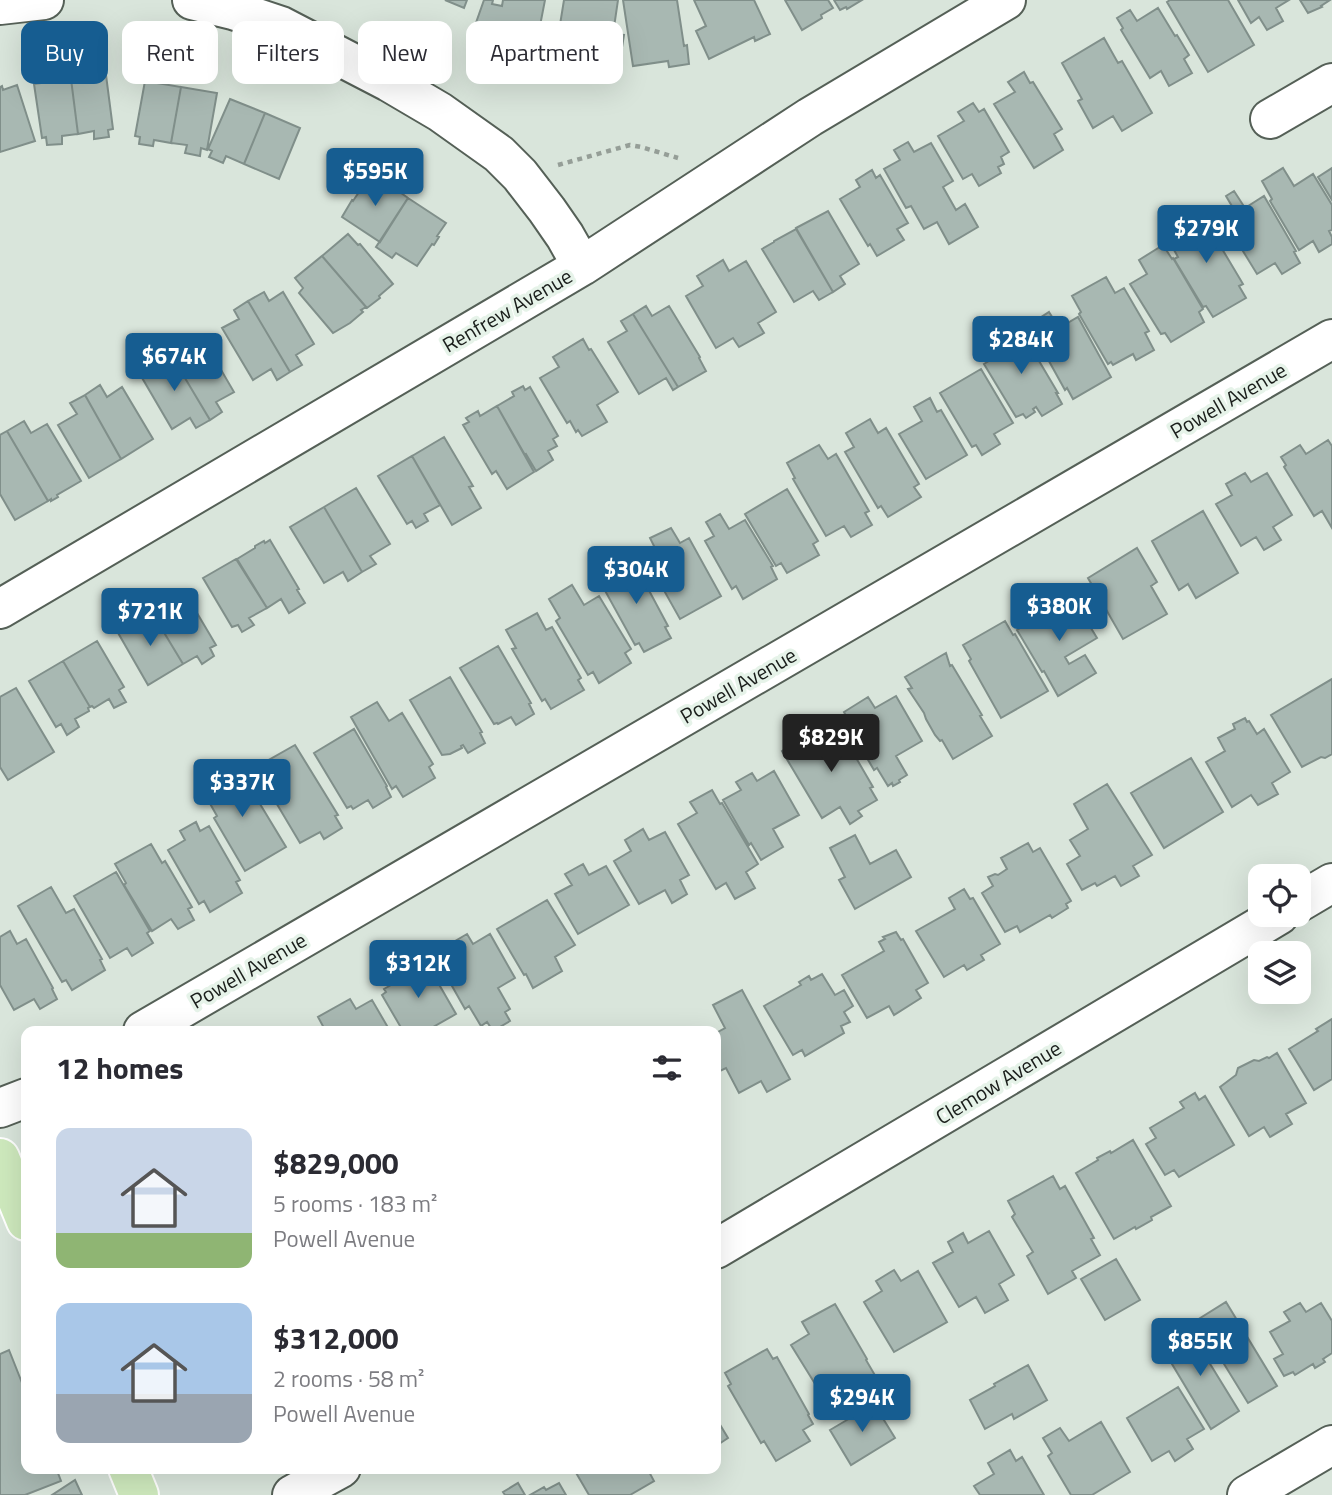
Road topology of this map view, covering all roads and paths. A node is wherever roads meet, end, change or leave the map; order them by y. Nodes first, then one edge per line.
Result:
1 (44, 0) edge
2 (192, 0) edge
3 (1006, 0) edge
4 (0, 5) edge
5 (1332, 83) edge
6 (1270, 119) dead end
7 (690, 162) dead end
8 (547, 167) dead end
9 (582, 266) junction
10 (1332, 339) edge
11 (0, 609) edge
12 (1332, 883) edge
13 (1311, 895) edge
14 (1259, 927) edge
15 (153, 1026) edge
16 (21, 1100) edge
17 (0, 1108) edge
18 (0, 1158) edge
19 (21, 1209) edge
20 (721, 1246) edge
21 (1332, 1445) edge
22 (130, 1474) edge
23 (330, 1474) edge
24 (139, 1495) edge
25 (292, 1495) edge
26 (1247, 1495) edge

1 - 4 street
2 - 9 street
3 - 9 street, Renfrew Avenue
5 - 6 street
7 - 8 path
9 - 11 street, Renfrew Avenue
10 - 15 street, Powell Avenue
12 - 13 street
14 - 20 street, Clemow Avenue
16 - 17 street
18 - 19 main road
21 - 26 street
22 - 24 main road
23 - 25 street

